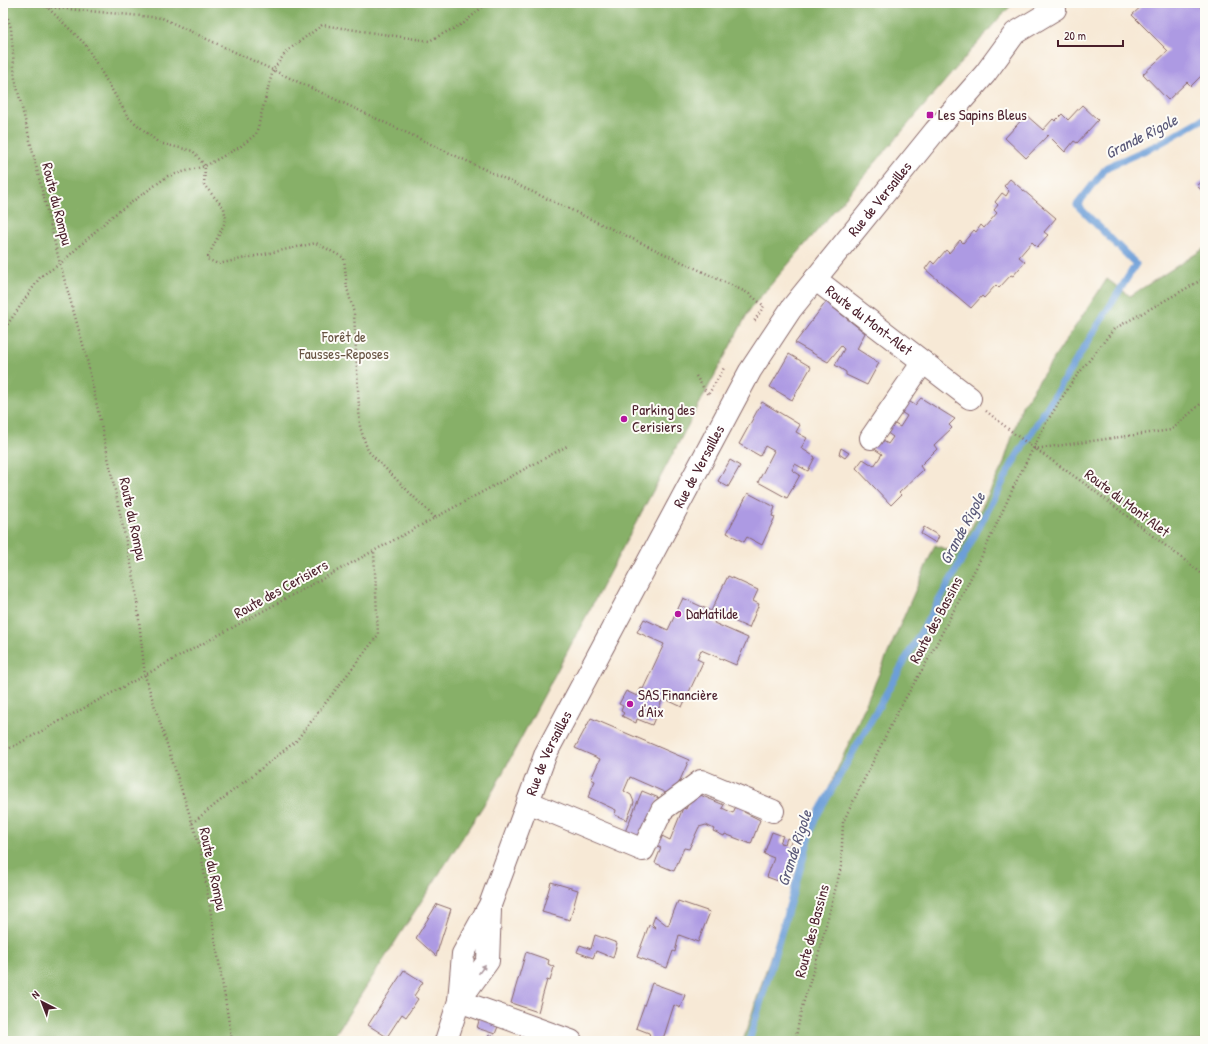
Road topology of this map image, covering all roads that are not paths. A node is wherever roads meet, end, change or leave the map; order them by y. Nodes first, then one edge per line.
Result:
1 (1058, 6) edge
2 (815, 279) junction
3 (922, 362) junction
4 (970, 398) road end
5 (871, 438) dead end
6 (528, 802) junction
7 (773, 811) dead end
8 (459, 1001) junction
9 (446, 1041) edge
10 (571, 1041) edge

1 - 2 main road, Rue de Versailles
2 - 3 main road, Route du Mont-Alet
2 - 6 main road, Rue de Versailles
3 - 4 main road, Route du Mont-Alet
3 - 5 main road, Route du Mont-Alet
6 - 7 main road
6 - 8 main road, Rue de Versailles
8 - 9 main road, Rue de Versailles
8 - 10 main road

